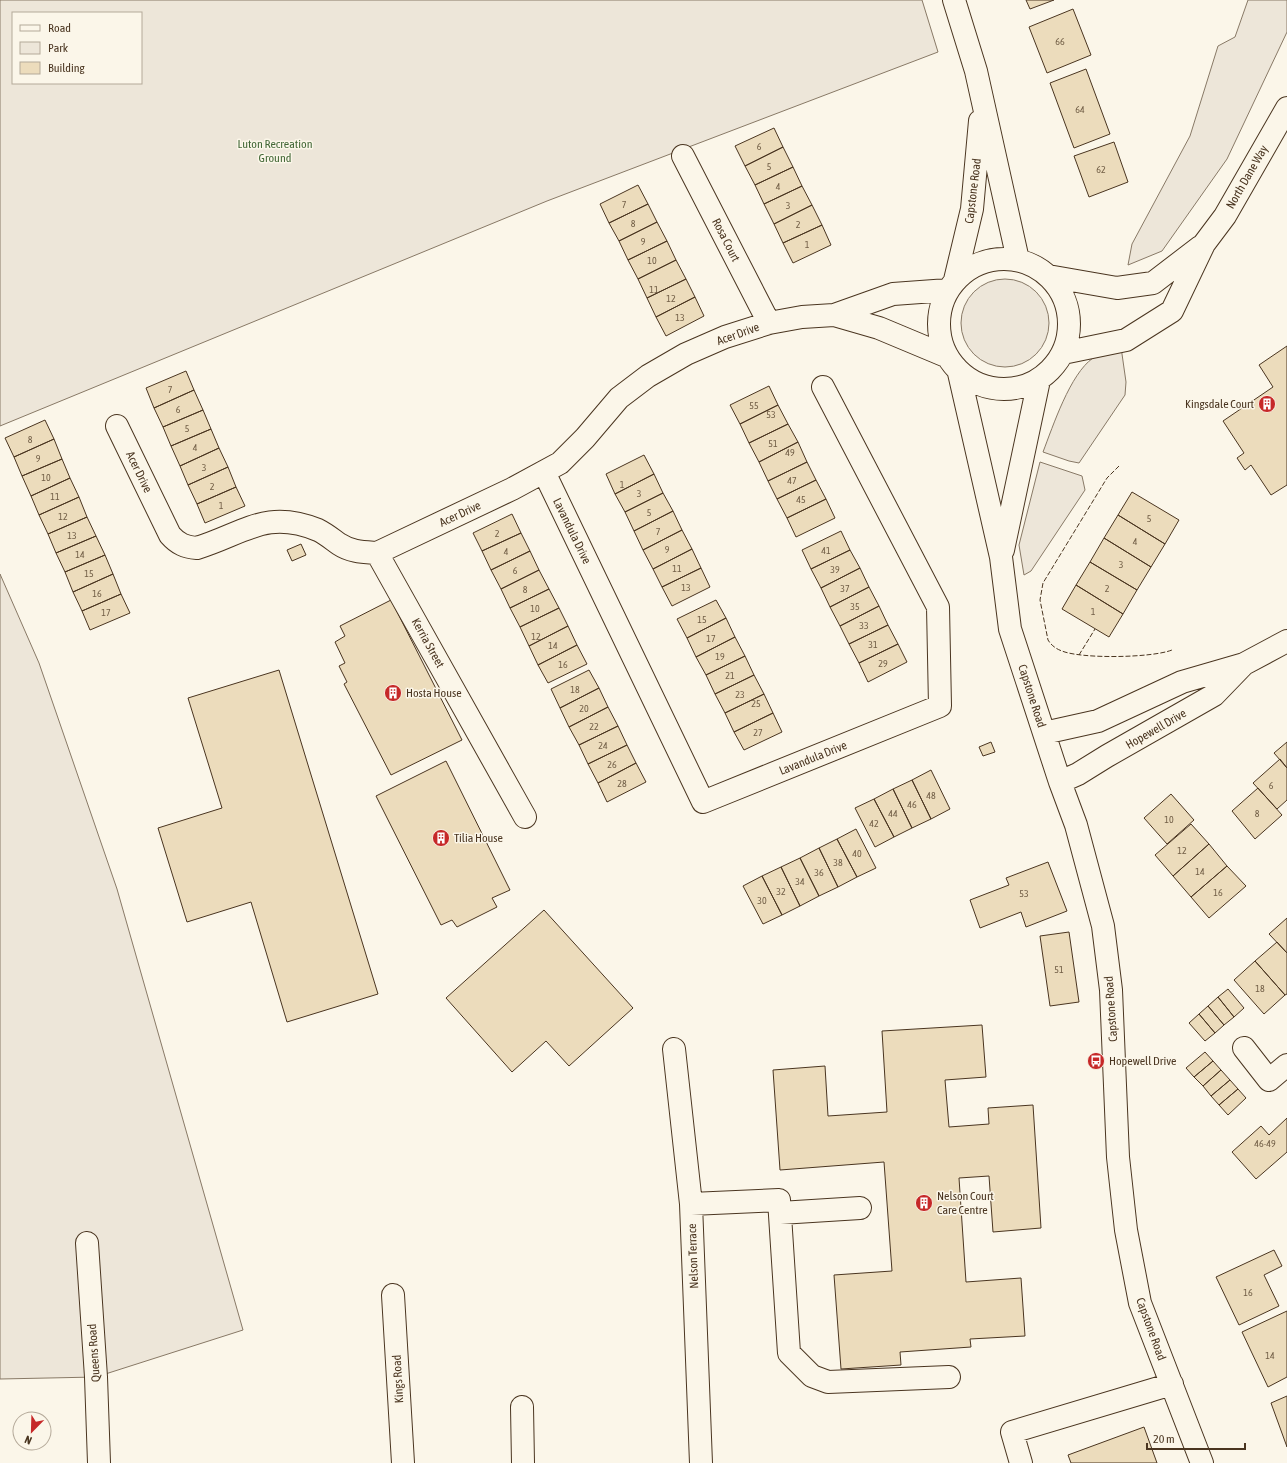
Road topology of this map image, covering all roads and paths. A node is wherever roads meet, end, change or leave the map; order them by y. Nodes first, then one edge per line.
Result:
1 (954, 0) edge
2 (982, 100) junction
3 (1287, 108) edge
4 (683, 156) dead end
5 (1204, 244) junction
6 (1018, 260) junction
7 (1048, 276) junction
8 (951, 285) junction
9 (834, 315) junction
10 (769, 323) junction
11 (1063, 353) junction
12 (946, 356) junction
13 (959, 373) junction
14 (1039, 380) junction
15 (823, 386) dead end
16 (117, 426) dead end
17 (544, 472) junction
18 (377, 552) junction
19 (1001, 557) junction
20 (1287, 641) edge
21 (1244, 664) junction
22 (1044, 733) junction
23 (1060, 782) junction
24 (525, 817) dead end
25 (1244, 1048) dead end
26 (674, 1049) dead end
27 (1287, 1065) edge
28 (691, 1204) junction
29 (860, 1208) dead end
30 (780, 1213) junction
31 (87, 1243) dead end
32 (393, 1295) dead end
33 (949, 1378) dead end
34 (1172, 1384) junction
35 (522, 1407) dead end
36 (99, 1463) edge
37 (403, 1463) edge
38 (523, 1463) edge
39 (701, 1463) edge
40 (1021, 1463) edge
41 (1202, 1463) edge

1 - 2 street, Capstone Road
2 - 6 street, Capstone Road
2 - 8 street, Capstone Road
3 - 5 street, North Dane Way
4 - 10 street, Rosa Court
5 - 7 street, North Dane Way
5 - 11 street, North Dane Way
6 - 7 street
6 - 8 street
7 - 11 street
8 - 9 street, Acer Drive
8 - 12 street
9 - 10 street, Acer Drive
9 - 12 street, Acer Drive
10 - 17 street, Acer Drive
11 - 14 street
12 - 13 street
13 - 14 street
13 - 19 street, Capstone Road
14 - 19 street, Capstone Road
15 - 17 street, Lavandula Drive
16 - 18 street, Acer Drive
17 - 18 street, Acer Drive
18 - 24 street, Kerria Street
19 - 22 street, Capstone Road
20 - 21 street, Hopewell Drive
21 - 22 street, Hopewell Drive
21 - 23 street, Hopewell Drive
22 - 23 street, Capstone Road
23 - 34 street, Capstone Road
25 - 27 street
26 - 28 street, Nelson Terrace
28 - 30 street
28 - 39 street, Nelson Terrace
29 - 30 street
30 - 33 street
31 - 36 street, Queens Road
32 - 37 street, Kings Road
34 - 40 street
34 - 41 street, Capstone Road
35 - 38 street

